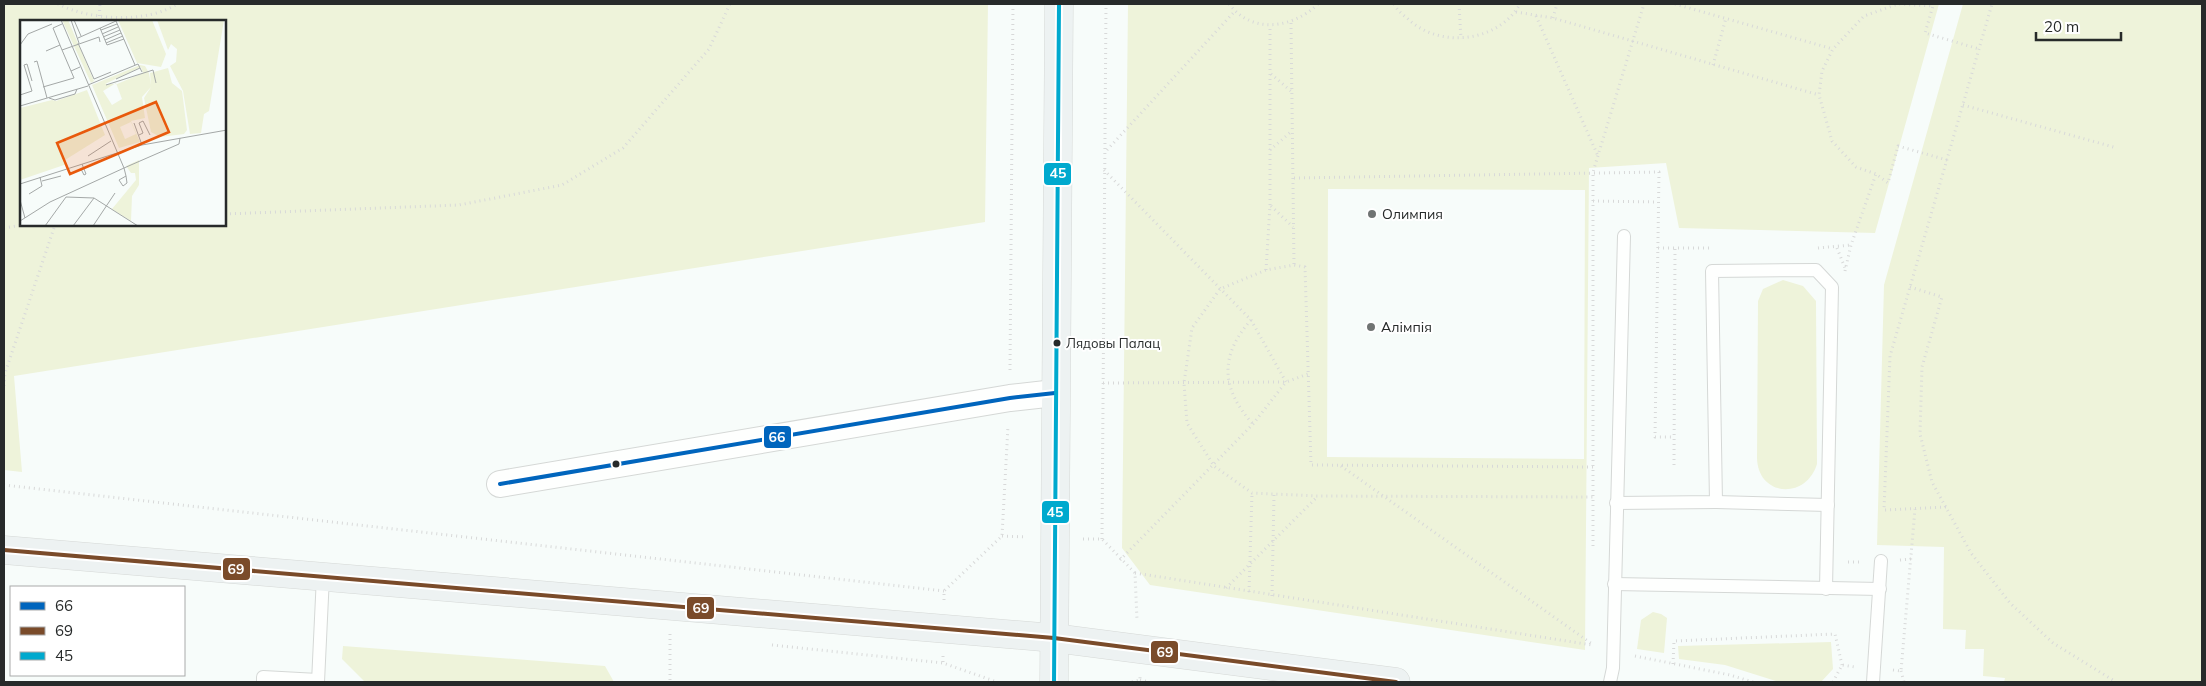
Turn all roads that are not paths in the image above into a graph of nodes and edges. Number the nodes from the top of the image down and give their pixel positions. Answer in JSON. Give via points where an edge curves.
{"nodes":[{"id":1,"x":1058,"y":4,"type":"edge"},
{"id":2,"x":1624,"y":236,"type":"dead end"},
{"id":3,"x":1055,"y":393,"type":"junction"},
{"id":4,"x":500,"y":484,"type":"dead end"},
{"id":5,"x":1716,"y":502,"type":"junction"},
{"id":6,"x":1616,"y":503,"type":"junction"},
{"id":7,"x":1828,"y":504,"type":"junction"},
{"id":8,"x":4,"y":550,"type":"edge"},
{"id":9,"x":1881,"y":561,"type":"road end"},
{"id":10,"x":323,"y":576,"type":"junction"},
{"id":11,"x":1614,"y":584,"type":"junction"},
{"id":12,"x":1826,"y":588,"type":"junction"},
{"id":13,"x":1880,"y":589,"type":"junction"},
{"id":14,"x":1054,"y":638,"type":"junction"},
{"id":15,"x":318,"y":681,"type":"edge"},
{"id":16,"x":263,"y":682,"type":"edge"},
{"id":17,"x":1054,"y":682,"type":"edge"},
{"id":18,"x":1396,"y":682,"type":"edge"},
{"id":19,"x":1610,"y":682,"type":"edge"},
{"id":20,"x":1872,"y":682,"type":"edge"}],
"edges":[{"from":1,"to":3,"type":"main road"},
{"from":2,"to":6,"type":"lane"},
{"from":3,"to":4,"type":"street"},
{"from":3,"to":14,"type":"main road"},
{"from":5,"to":6,"type":"lane"},
{"from":5,"to":7,"type":"lane"},
{"from":5,"to":7,"type":"lane","via":[[1712,271],[1816,270],[1832,287]]},
{"from":6,"to":11,"type":"lane"},
{"from":7,"to":12,"type":"lane"},
{"from":8,"to":10,"type":"main road"},
{"from":9,"to":13,"type":"lane"},
{"from":10,"to":14,"type":"main road"},
{"from":10,"to":15,"type":"lane"},
{"from":11,"to":12,"type":"lane"},
{"from":11,"to":19,"type":"lane"},
{"from":12,"to":13,"type":"lane"},
{"from":13,"to":20,"type":"lane"},
{"from":14,"to":17,"type":"main road"},
{"from":14,"to":18,"type":"main road"},
{"from":15,"to":16,"type":"lane","via":[[263,677]]}]}
